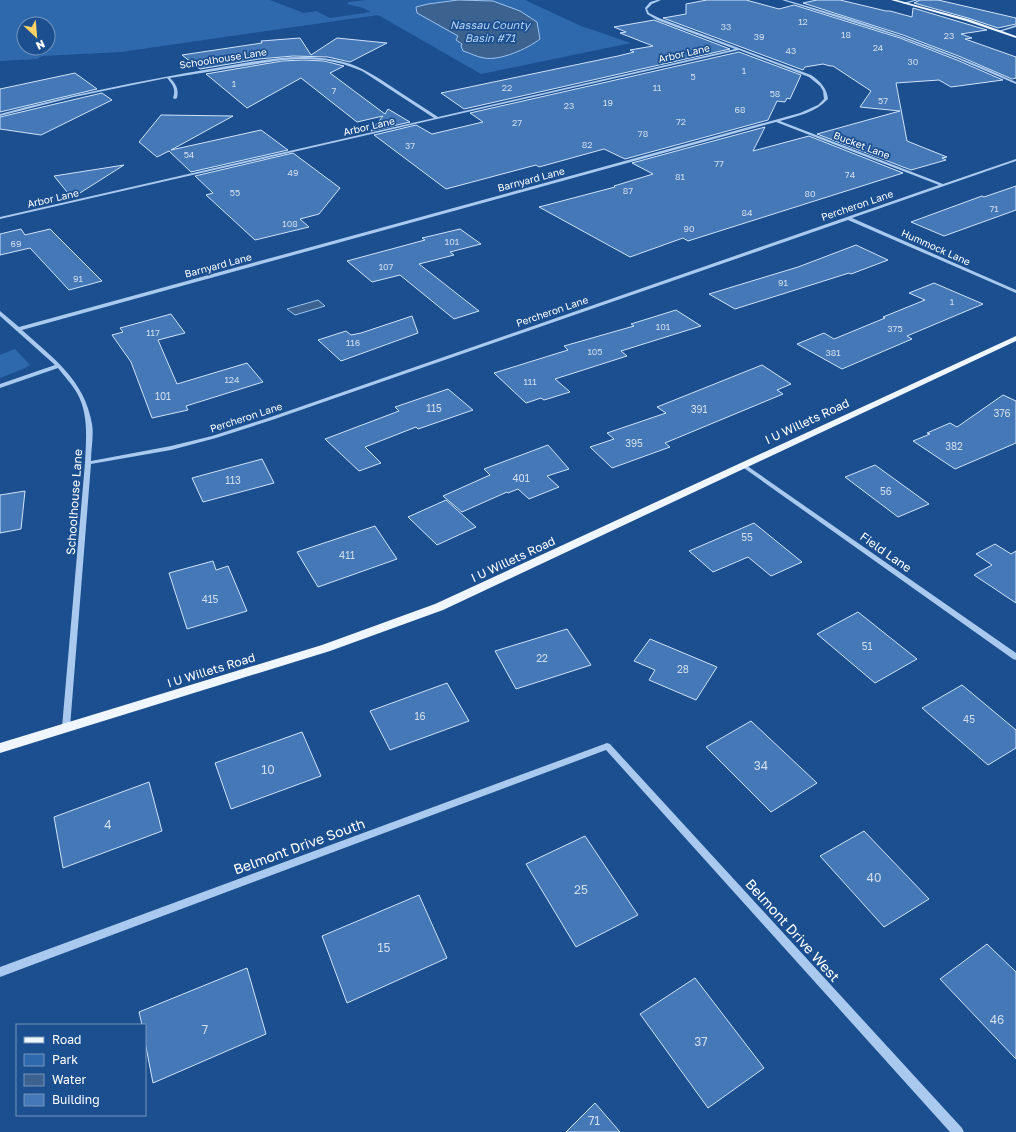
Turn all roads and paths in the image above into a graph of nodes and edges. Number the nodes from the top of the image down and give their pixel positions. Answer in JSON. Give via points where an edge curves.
{"nodes":[{"id":1,"x":660,"y":0,"type":"edge"},
{"id":2,"x":783,"y":0,"type":"edge"},
{"id":3,"x":893,"y":0,"type":"edge"},
{"id":4,"x":918,"y":0,"type":"edge"},
{"id":5,"x":904,"y":3,"type":"junction"},
{"id":6,"x":1016,"y":26,"type":"edge"},
{"id":7,"x":999,"y":31,"type":"junction"},
{"id":8,"x":1016,"y":36,"type":"edge"},
{"id":9,"x":741,"y":49,"type":"junction"},
{"id":10,"x":167,"y":77,"type":"junction"},
{"id":11,"x":1016,"y":83,"type":"edge"},
{"id":12,"x":175,"y":98,"type":"dead end"},
{"id":13,"x":0,"y":116,"type":"edge"},
{"id":14,"x":437,"y":118,"type":"junction"},
{"id":15,"x":776,"y":121,"type":"junction"},
{"id":16,"x":1016,"y":160,"type":"edge"},
{"id":17,"x":942,"y":185,"type":"junction"},
{"id":18,"x":0,"y":218,"type":"edge"},
{"id":19,"x":848,"y":218,"type":"junction"},
{"id":20,"x":1016,"y":292,"type":"edge"},
{"id":21,"x":0,"y":313,"type":"edge"},
{"id":22,"x":18,"y":329,"type":"junction"},
{"id":23,"x":1016,"y":338,"type":"edge"},
{"id":24,"x":59,"y":366,"type":"junction"},
{"id":25,"x":0,"y":386,"type":"edge"},
{"id":26,"x":88,"y":463,"type":"junction"},
{"id":27,"x":743,"y":466,"type":"junction"},
{"id":28,"x":1016,"y":657,"type":"edge"},
{"id":29,"x":66,"y":727,"type":"junction"},
{"id":30,"x":607,"y":746,"type":"joint"},
{"id":31,"x":0,"y":748,"type":"edge"},
{"id":32,"x":0,"y":972,"type":"edge"},
{"id":33,"x":958,"y":1132,"type":"edge"}],
"edges":[{"from":1,"to":9,"type":"street","name":"Barnyard Lane","via":[[649,5],[646,9],[648,13]]},
{"from":2,"to":11,"type":"street","via":[[917,41]]},
{"from":3,"to":5,"type":"main road"},
{"from":4,"to":5,"type":"street"},
{"from":5,"to":7,"type":"main road"},
{"from":6,"to":7,"type":"street"},
{"from":7,"to":8,"type":"main road"},
{"from":9,"to":14,"type":"street","name":"Arbor Lane"},
{"from":9,"to":15,"type":"street","name":"Barnyard Lane","via":[[810,76],[819,82],[826,92],[826,99],[813,110]]},
{"from":10,"to":12,"type":"street","via":[[177,88]]},
{"from":10,"to":13,"type":"street","name":"Schoolhouse Lane","via":[[80,93]]},
{"from":10,"to":14,"type":"street","name":"Schoolhouse Lane","via":[[284,59],[315,58],[341,61],[364,70]]},
{"from":14,"to":18,"type":"street","name":"Arbor Lane"},
{"from":15,"to":17,"type":"street","name":"Bucket Lane"},
{"from":15,"to":22,"type":"street","name":"Barnyard Lane"},
{"from":16,"to":17,"type":"street","name":"Percheron Lane"},
{"from":17,"to":19,"type":"street","name":"Percheron Lane"},
{"from":19,"to":20,"type":"street","name":"Hummock Lane"},
{"from":19,"to":26,"type":"street","name":"Percheron Lane","via":[[237,430],[171,448]]},
{"from":21,"to":22,"type":"street","name":"Schoolhouse Lane"},
{"from":22,"to":24,"type":"street","name":"Schoolhouse Lane"},
{"from":23,"to":27,"type":"main road","name":"I U Willets Road"},
{"from":24,"to":25,"type":"street"},
{"from":24,"to":26,"type":"street","name":"Schoolhouse Lane","via":[[72,381],[84,403],[90,425]]},
{"from":26,"to":29,"type":"street","name":"Schoolhouse Lane"},
{"from":27,"to":28,"type":"street","name":"Field Lane"},
{"from":27,"to":29,"type":"main road","name":"I U Willets Road","via":[[475,591],[403,621],[326,648]]},
{"from":29,"to":31,"type":"main road","name":"I U Willets Road"},
{"from":30,"to":32,"type":"street","name":"Belmont Drive South"},
{"from":30,"to":33,"type":"street","name":"Belmont Drive West"}]}
